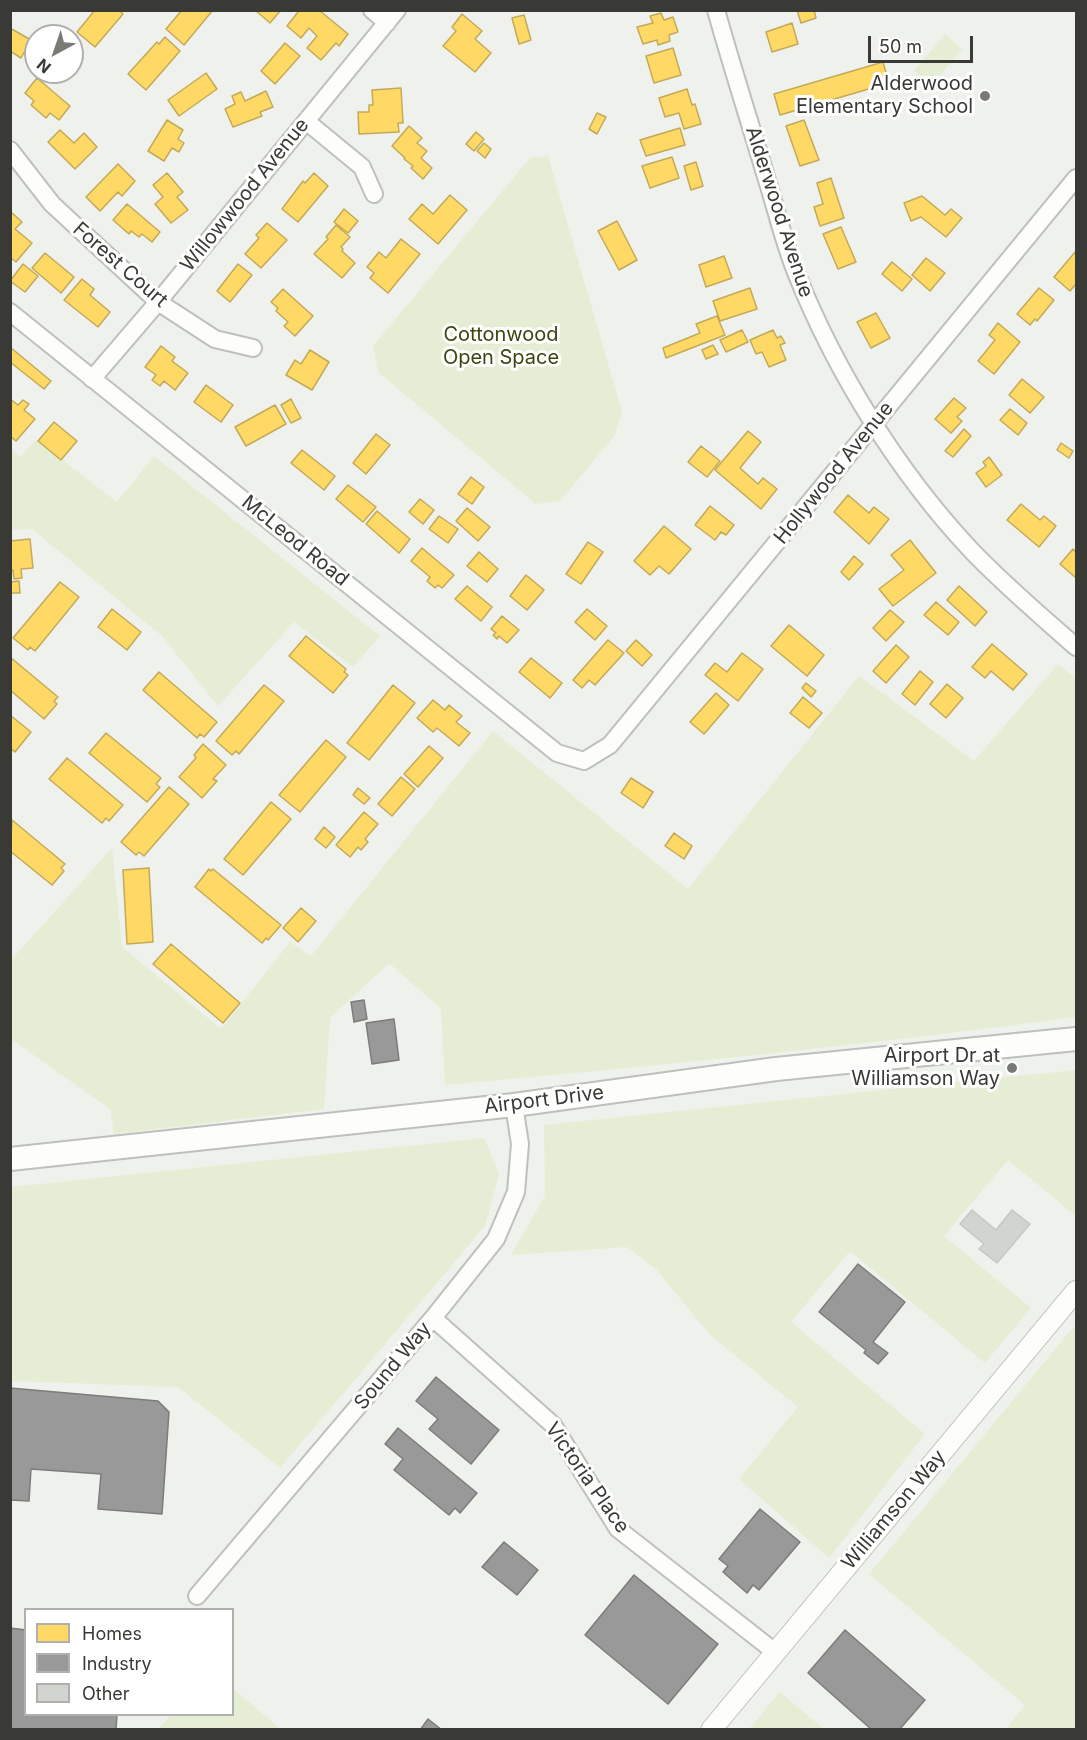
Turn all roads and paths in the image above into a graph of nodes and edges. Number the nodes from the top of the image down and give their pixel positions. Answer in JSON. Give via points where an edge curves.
{"nodes":[{"id":1,"x":372,"y":10,"type":"edge"},
{"id":2,"x":716,"y":10,"type":"edge"},
{"id":3,"x":392,"y":17,"type":"edge"},
{"id":4,"x":306,"y":121,"type":"junction"},
{"id":5,"x":10,"y":150,"type":"edge"},
{"id":6,"x":1077,"y":178,"type":"edge"},
{"id":7,"x":374,"y":194,"type":"dead end"},
{"id":8,"x":158,"y":302,"type":"junction"},
{"id":9,"x":10,"y":312,"type":"edge"},
{"id":10,"x":253,"y":348,"type":"dead end"},
{"id":11,"x":92,"y":379,"type":"junction"},
{"id":12,"x":874,"y":424,"type":"junction"},
{"id":13,"x":1077,"y":647,"type":"edge"},
{"id":14,"x":584,"y":761,"type":"joint"},
{"id":15,"x":1077,"y":1039,"type":"edge"},
{"id":16,"x":514,"y":1105,"type":"junction"},
{"id":17,"x":10,"y":1159,"type":"edge"},
{"id":18,"x":1077,"y":1291,"type":"edge"},
{"id":19,"x":433,"y":1318,"type":"junction"},
{"id":20,"x":197,"y":1596,"type":"dead end"},
{"id":21,"x":775,"y":1652,"type":"junction"},
{"id":22,"x":711,"y":1730,"type":"edge"}],
"edges":[{"from":1,"to":3,"type":"street"},
{"from":2,"to":12,"type":"street","name":"Alderwood Avenue","via":[[797,275],[819,326]]},
{"from":3,"to":4,"type":"street","name":"Willowwood Avenue"},
{"from":4,"to":7,"type":"street","via":[[362,167]]},
{"from":4,"to":8,"type":"street","name":"Willowwood Avenue"},
{"from":5,"to":8,"type":"street","name":"Forest Court","via":[[52,204]]},
{"from":6,"to":12,"type":"street","name":"Hollywood Avenue"},
{"from":8,"to":10,"type":"street","name":"Forest Court","via":[[215,339]]},
{"from":8,"to":11,"type":"street","name":"Willowwood Avenue"},
{"from":9,"to":11,"type":"street","name":"McLeod Road"},
{"from":11,"to":14,"type":"street","name":"McLeod Road","via":[[557,753]]},
{"from":12,"to":13,"type":"street","name":"Alderwood Avenue","via":[[970,549]]},
{"from":12,"to":14,"type":"street","name":"Hollywood Avenue","via":[[610,745]]},
{"from":15,"to":16,"type":"main road","name":"Airport Drive","via":[[776,1069]]},
{"from":16,"to":17,"type":"main road","name":"Airport Drive"},
{"from":16,"to":19,"type":"street","name":"Sound Way","via":[[520,1144],[516,1192],[496,1239]]},
{"from":18,"to":21,"type":"street","name":"Williamson Way"},
{"from":19,"to":20,"type":"street","name":"Sound Way"},
{"from":19,"to":21,"type":"street","name":"Victoria Place","via":[[553,1425],[618,1529]]},
{"from":21,"to":22,"type":"street","name":"Williamson Way"}]}
